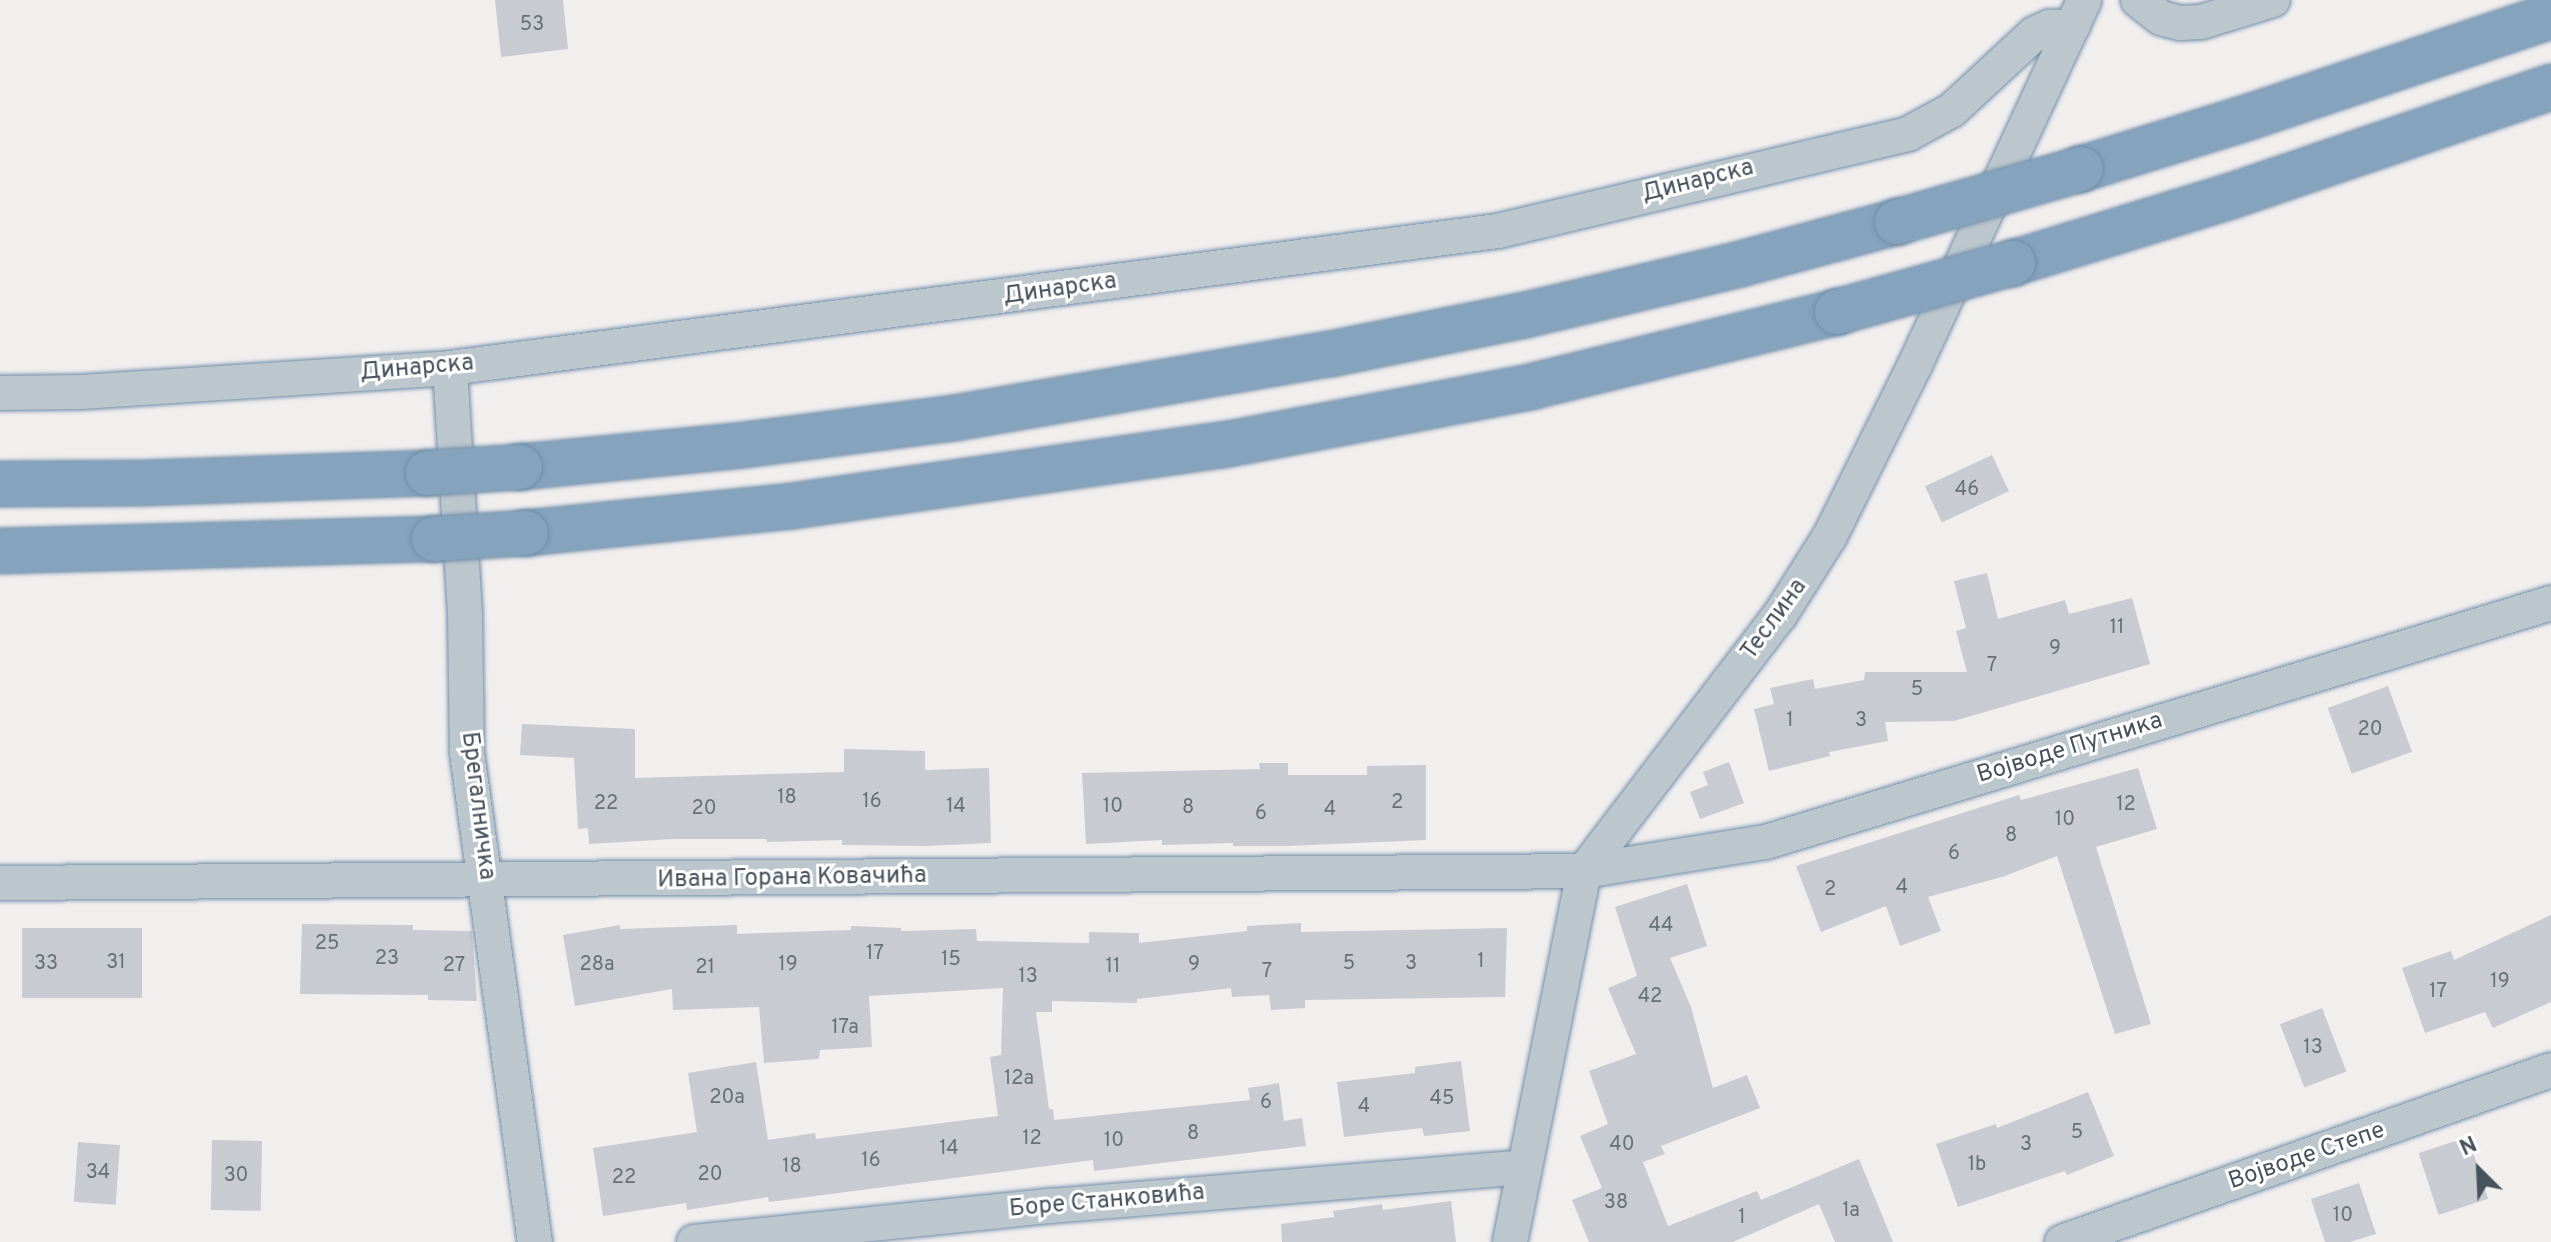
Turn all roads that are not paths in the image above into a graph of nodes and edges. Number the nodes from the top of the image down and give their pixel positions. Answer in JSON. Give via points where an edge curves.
{"nodes":[{"id":1,"x":2138,"y":0,"type":"edge"},
{"id":2,"x":2273,"y":0,"type":"edge"},
{"id":3,"x":2078,"y":13,"type":"edge"},
{"id":4,"x":2551,"y":16,"type":"edge"},
{"id":5,"x":2551,"y":87,"type":"edge"},
{"id":6,"x":450,"y":368,"type":"junction"},
{"id":7,"x":0,"y":393,"type":"edge"},
{"id":8,"x":0,"y":484,"type":"edge"},
{"id":9,"x":0,"y":551,"type":"edge"},
{"id":10,"x":2551,"y":603,"type":"edge"},
{"id":11,"x":1584,"y":871,"type":"junction"},
{"id":12,"x":487,"y":881,"type":"junction"},
{"id":13,"x":0,"y":883,"type":"edge"},
{"id":14,"x":2551,"y":1070,"type":"edge"},
{"id":15,"x":1522,"y":1167,"type":"junction"},
{"id":16,"x":535,"y":1242,"type":"edge"},
{"id":17,"x":694,"y":1242,"type":"edge"},
{"id":18,"x":1510,"y":1242,"type":"edge"},
{"id":19,"x":2062,"y":1242,"type":"edge"}],
"edges":[{"from":1,"to":2,"type":"street","via":[[2161,18],[2180,23],[2201,22]]},
{"from":3,"to":6,"type":"street","name":"Динарска","via":[[2034,34],[1952,110],[1908,134],[1498,231]]},
{"from":3,"to":11,"type":"street","name":"Теслина","via":[[1830,536],[1780,615]]},
{"from":4,"to":8,"type":"highway","bridge":true,"via":[[2249,117],[1897,222],[1586,301],[1330,354],[954,418],[736,446],[428,473]]},
{"from":5,"to":9,"type":"highway","bridge":true,"via":[[2216,201],[1837,312],[1534,386],[1223,445],[807,505],[526,533]]},
{"from":6,"to":7,"type":"street","name":"Динарска"},
{"from":6,"to":12,"type":"street","name":"Брегалничка","via":[[465,614],[467,753]]},
{"from":10,"to":11,"type":"street","name":"Војводе Путника","via":[[1766,842]]},
{"from":11,"to":12,"type":"street","name":"Ивана Горана Ковачића"},
{"from":11,"to":15,"type":"street","name":"Теслина"},
{"from":12,"to":13,"type":"street","name":"Ивана Горана Ковачића"},
{"from":12,"to":16,"type":"street","name":"Брегалничка"},
{"from":14,"to":19,"type":"street","name":"Војводе Степе"},
{"from":15,"to":17,"type":"street","name":"Боре Станковића"},
{"from":15,"to":18,"type":"street","name":"Теслина"}]}
